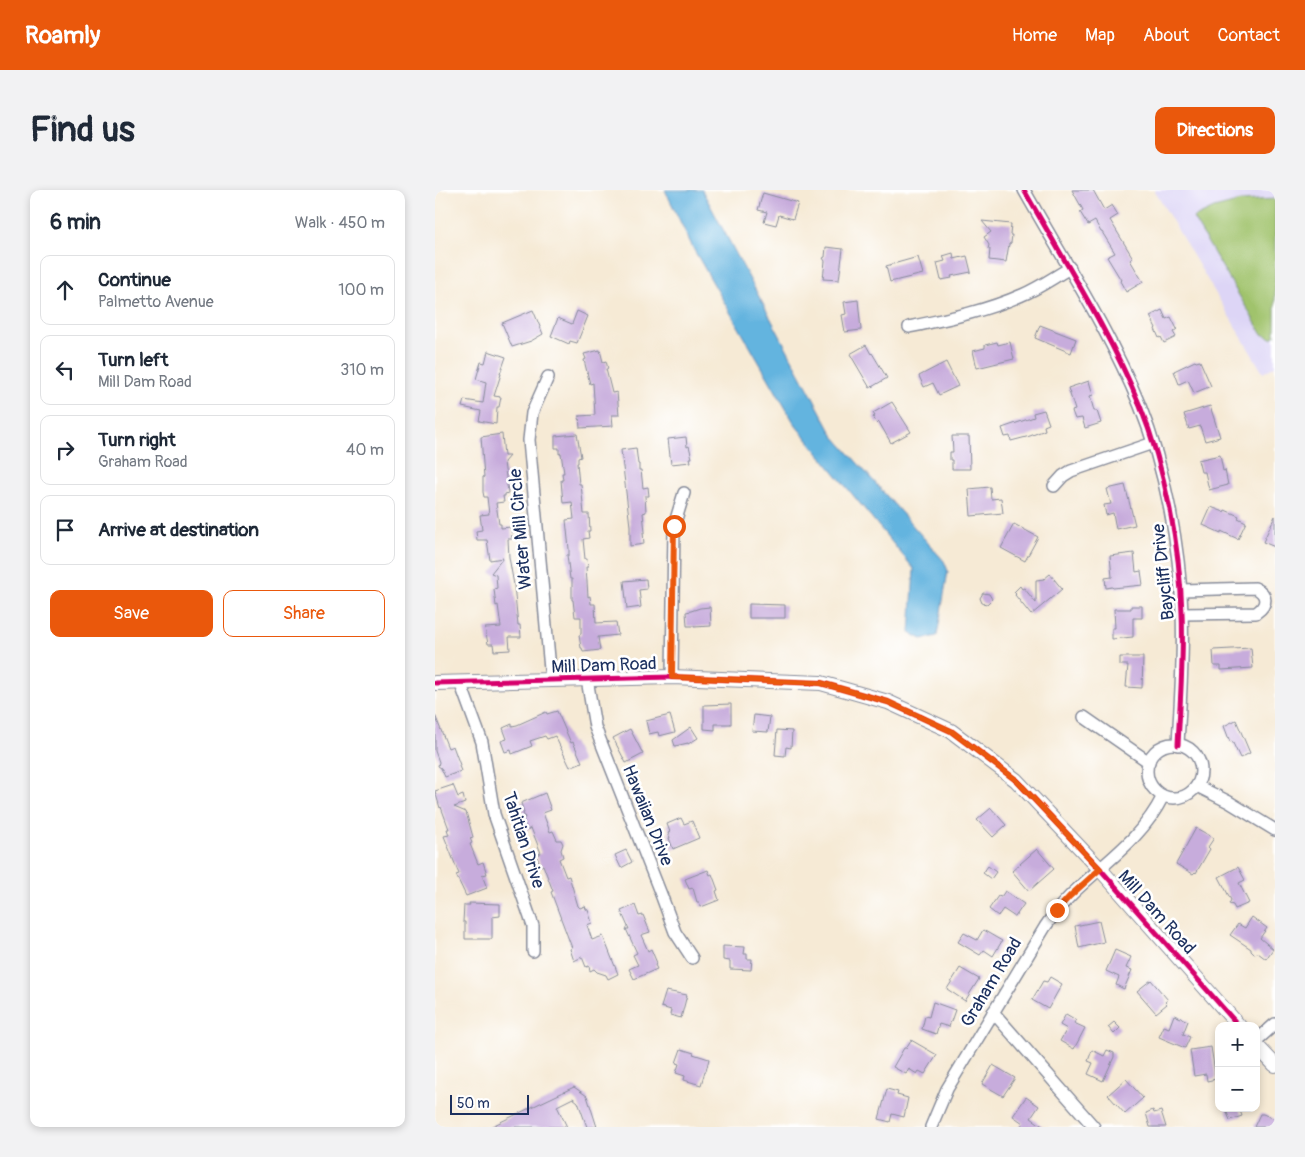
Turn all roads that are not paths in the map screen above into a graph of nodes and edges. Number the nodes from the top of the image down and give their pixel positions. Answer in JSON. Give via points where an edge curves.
{"nodes":[{"id":1,"x":1024,"y":190,"type":"edge"},
{"id":2,"x":1070,"y":268,"type":"junction"},
{"id":3,"x":909,"y":326,"type":"dead end"},
{"id":4,"x":548,"y":378,"type":"dead end"},
{"id":5,"x":1153,"y":443,"type":"junction"},
{"id":6,"x":1054,"y":486,"type":"dead end"},
{"id":7,"x":684,"y":493,"type":"dead end"},
{"id":8,"x":1181,"y":590,"type":"junction"},
{"id":9,"x":1182,"y":614,"type":"junction"},
{"id":10,"x":672,"y":677,"type":"junction"},
{"id":11,"x":551,"y":680,"type":"junction"},
{"id":12,"x":587,"y":680,"type":"junction"},
{"id":13,"x":460,"y":682,"type":"junction"},
{"id":14,"x":435,"y":683,"type":"edge"},
{"id":15,"x":1084,"y":717,"type":"dead end"},
{"id":16,"x":1178,"y":745,"type":"junction"},
{"id":17,"x":1149,"y":762,"type":"junction"},
{"id":18,"x":1197,"y":786,"type":"junction"},
{"id":19,"x":1163,"y":796,"type":"junction"},
{"id":20,"x":1275,"y":830,"type":"edge"},
{"id":21,"x":1100,"y":869,"type":"junction"},
{"id":22,"x":533,"y":951,"type":"dead end"},
{"id":23,"x":692,"y":958,"type":"dead end"},
{"id":24,"x":993,"y":1012,"type":"junction"},
{"id":25,"x":1235,"y":1022,"type":"edge"},
{"id":26,"x":1275,"y":1024,"type":"edge"},
{"id":27,"x":1260,"y":1037,"type":"edge"},
{"id":28,"x":1260,"y":1049,"type":"edge"},
{"id":29,"x":1275,"y":1065,"type":"edge"},
{"id":30,"x":931,"y":1127,"type":"edge"},
{"id":31,"x":1094,"y":1127,"type":"edge"}],
"edges":[{"from":1,"to":2,"type":"street","name":"Baycliff Drive"},
{"from":2,"to":3,"type":"street","via":[[1023,295],[994,306]]},
{"from":2,"to":5,"type":"street","name":"Baycliff Drive","via":[[1141,407]]},
{"from":4,"to":11,"type":"street","name":"Water Mill Circle","via":[[532,413],[529,440]]},
{"from":5,"to":6,"type":"street","via":[[1071,471]]},
{"from":5,"to":8,"type":"street","name":"Baycliff Drive","via":[[1169,504]]},
{"from":7,"to":10,"type":"street","via":[[674,526]]},
{"from":8,"to":9,"type":"street","name":"Baycliff Drive"},
{"from":8,"to":9,"type":"street","via":[[1255,588],[1264,594],[1265,600],[1264,606],[1256,613]]},
{"from":9,"to":16,"type":"street","name":"Baycliff Drive"},
{"from":10,"to":12,"type":"street","name":"Mill Dam Road"},
{"from":10,"to":21,"type":"street","name":"Mill Dam Road","via":[[821,683],[888,702],[951,731],[1016,780]]},
{"from":11,"to":12,"type":"street","name":"Mill Dam Road"},
{"from":11,"to":13,"type":"street","name":"Mill Dam Road"},
{"from":12,"to":23,"type":"street","name":"Hawaiian Drive","via":[[595,727],[675,932]]},
{"from":13,"to":14,"type":"street","name":"Mill Dam Road"},
{"from":13,"to":22,"type":"street","name":"Tahitian Drive","via":[[482,742],[494,814],[533,926]]},
{"from":15,"to":17,"type":"street"},
{"from":16,"to":17,"type":"street","via":[[1157,750]]},
{"from":16,"to":18,"type":"street","via":[[1197,757],[1201,772]]},
{"from":17,"to":19,"type":"street","via":[[1149,782]]},
{"from":18,"to":19,"type":"street","via":[[1185,796]]},
{"from":18,"to":20,"type":"street"},
{"from":19,"to":21,"type":"street","via":[[1145,827]]},
{"from":21,"to":24,"type":"street","name":"Graham Road","via":[[1057,910]]},
{"from":21,"to":25,"type":"street","name":"Mill Dam Road"},
{"from":24,"to":30,"type":"street","name":"Graham Road","via":[[947,1089]]},
{"from":24,"to":31,"type":"street"},
{"from":26,"to":27,"type":"street"},
{"from":28,"to":29,"type":"street"}]}
